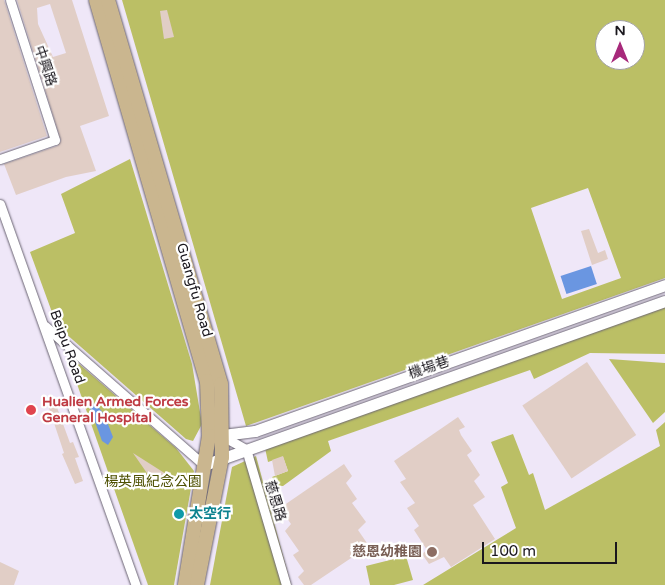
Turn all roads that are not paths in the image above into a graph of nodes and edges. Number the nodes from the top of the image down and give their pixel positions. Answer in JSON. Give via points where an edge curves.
{"nodes":[{"id":1,"x":10,"y":0,"type":"edge"},
{"id":2,"x":96,"y":0,"type":"edge"},
{"id":3,"x":108,"y":0,"type":"edge"},
{"id":4,"x":0,"y":158,"type":"edge"},
{"id":5,"x":0,"y":204,"type":"edge"},
{"id":6,"x":665,"y":285,"type":"edge"},
{"id":7,"x":665,"y":301,"type":"edge"},
{"id":8,"x":45,"y":326,"type":"junction"},
{"id":9,"x":300,"y":415,"type":"junction"},
{"id":10,"x":305,"y":428,"type":"junction"},
{"id":11,"x":209,"y":436,"type":"junction"},
{"id":12,"x":224,"y":437,"type":"junction"},
{"id":13,"x":246,"y":449,"type":"junction"},
{"id":14,"x":222,"y":457,"type":"junction"},
{"id":15,"x":204,"y":465,"type":"junction"},
{"id":16,"x":136,"y":585,"type":"edge"},
{"id":17,"x":185,"y":585,"type":"edge"},
{"id":18,"x":197,"y":585,"type":"edge"},
{"id":19,"x":286,"y":585,"type":"edge"}],
"edges":[{"from":1,"to":4,"type":"street","name":"中興路","via":[[55,140]]},
{"from":2,"to":11,"type":"main road","name":"Guangfu Road","via":[[207,381]]},
{"from":3,"to":12,"type":"main road","name":"Guangfu Road","via":[[221,384]]},
{"from":5,"to":8,"type":"street","name":"Beipu Road"},
{"from":6,"to":9,"type":"street","name":"機場巷"},
{"from":7,"to":10,"type":"street","name":"機場巷"},
{"from":8,"to":15,"type":"street"},
{"from":8,"to":16,"type":"street","name":"Beipu Road"},
{"from":9,"to":10,"type":"street"},
{"from":9,"to":12,"type":"street","name":"機場巷","via":[[255,431]]},
{"from":10,"to":13,"type":"street","name":"機場巷"},
{"from":11,"to":12,"type":"street","name":"機場巷"},
{"from":11,"to":15,"type":"main road","name":"Guangfu Road"},
{"from":12,"to":13,"type":"street"},
{"from":12,"to":14,"type":"main road","name":"Guangfu Road"},
{"from":13,"to":14,"type":"street","name":"機場巷"},
{"from":13,"to":19,"type":"street","name":"慈恩路"},
{"from":14,"to":15,"type":"street","name":"機場巷"},
{"from":14,"to":18,"type":"main road","name":"Guangfu Road"},
{"from":15,"to":17,"type":"main road","name":"Guangfu Road"}]}
